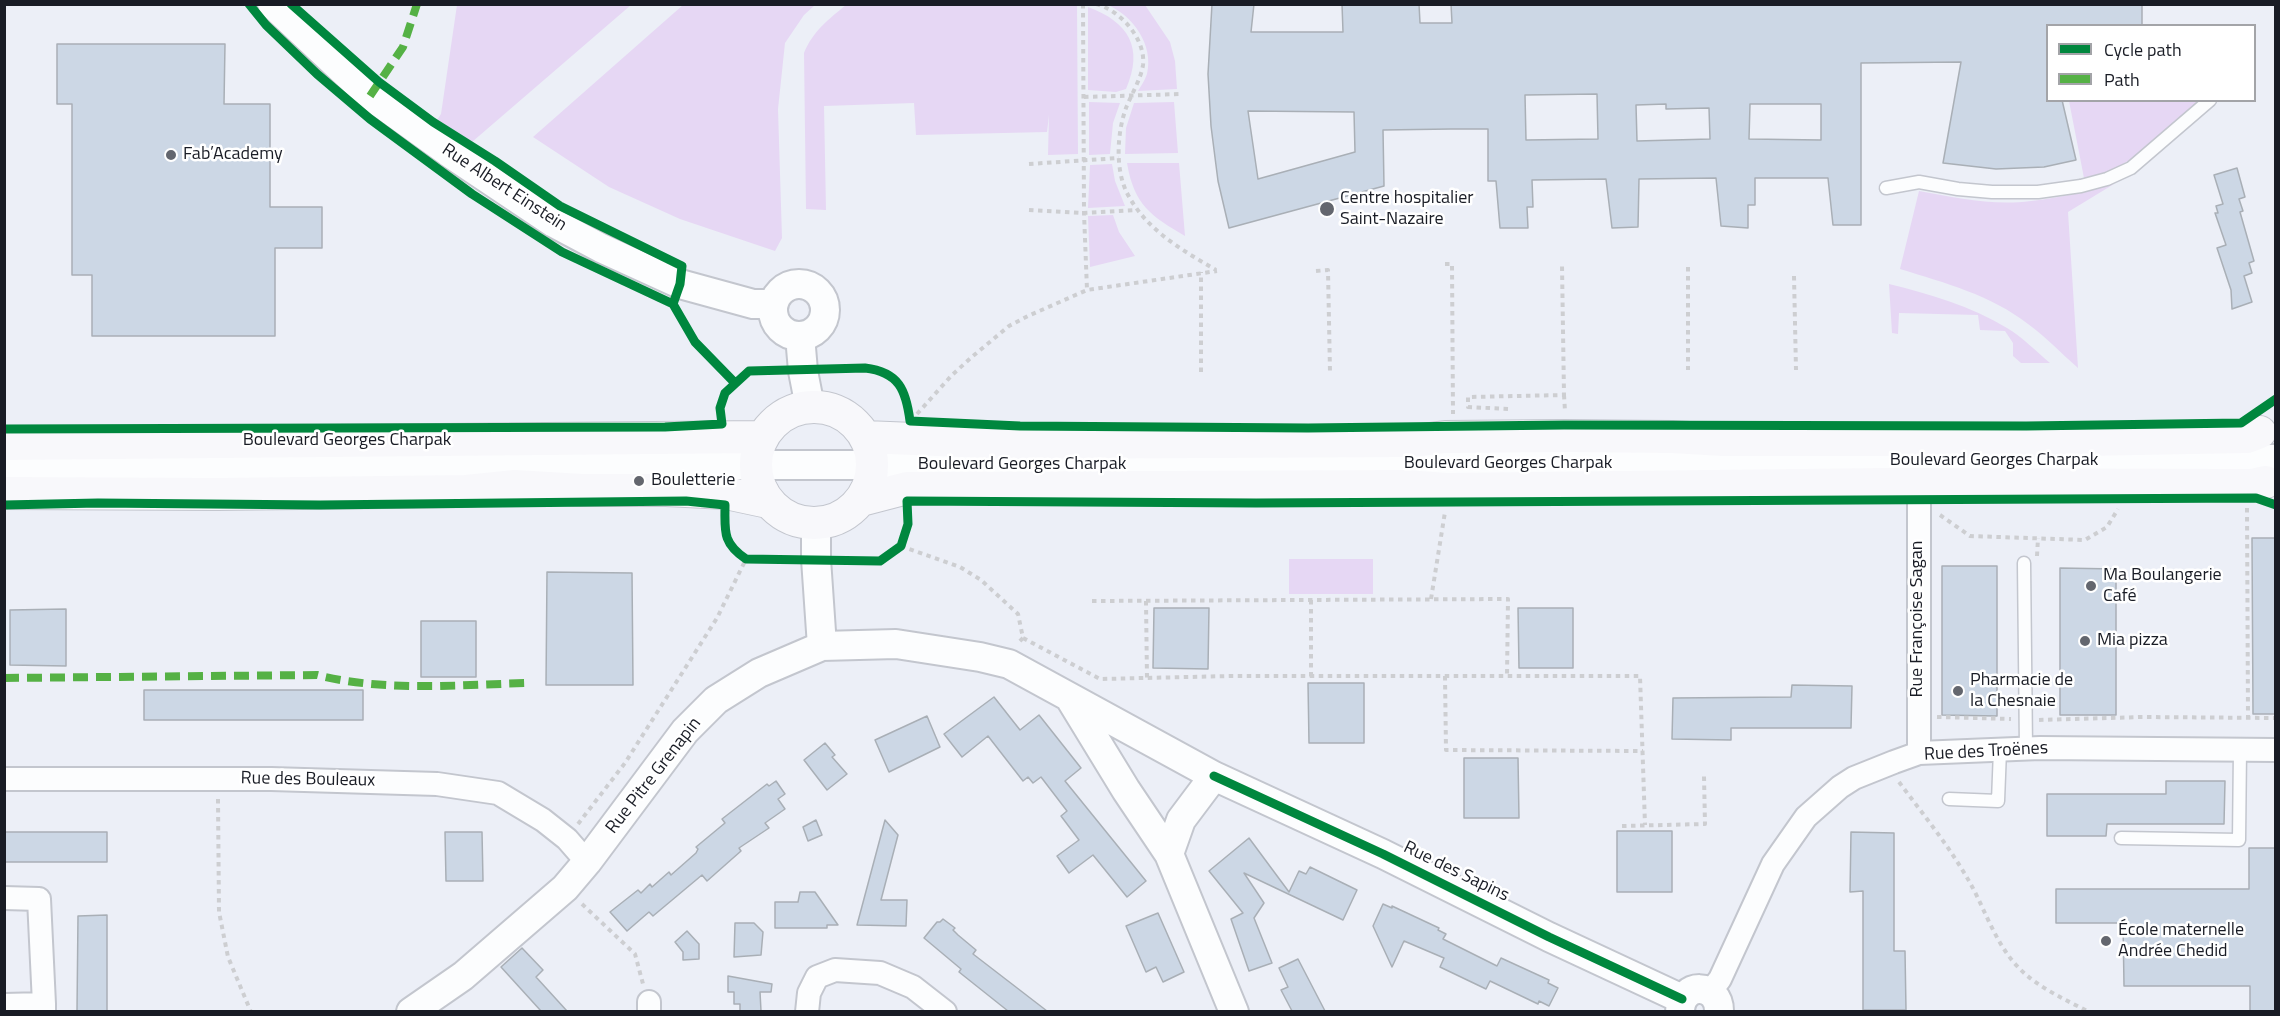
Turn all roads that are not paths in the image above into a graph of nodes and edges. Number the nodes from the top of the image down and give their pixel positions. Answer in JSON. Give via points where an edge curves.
{"nodes":[{"id":1,"x":272,"y":4,"type":"edge"},
{"id":2,"x":2208,"y":102,"type":"edge"},
{"id":3,"x":1886,"y":188,"type":"dead end"},
{"id":4,"x":773,"y":304,"type":"junction"},
{"id":5,"x":800,"y":336,"type":"junction"},
{"id":6,"x":810,"y":407,"type":"junction"},
{"id":7,"x":4,"y":444,"type":"edge"},
{"id":8,"x":869,"y":451,"type":"junction"},
{"id":9,"x":753,"y":456,"type":"junction"},
{"id":10,"x":2265,"y":463,"type":"edge"},
{"id":11,"x":4,"y":469,"type":"edge"},
{"id":12,"x":4,"y":493,"type":"edge"},
{"id":13,"x":1928,"y":497,"type":"junction"},
{"id":14,"x":861,"y":500,"type":"junction"},
{"id":15,"x":768,"y":502,"type":"junction"},
{"id":16,"x":816,"y":524,"type":"junction"},
{"id":17,"x":2024,"y":563,"type":"dead end"},
{"id":18,"x":822,"y":646,"type":"junction"},
{"id":19,"x":988,"y":659,"type":"joint"},
{"id":20,"x":1070,"y":698,"type":"junction"},
{"id":21,"x":1121,"y":726,"type":"junction"},
{"id":22,"x":2026,"y":749,"type":"junction"},
{"id":23,"x":2000,"y":750,"type":"junction"},
{"id":24,"x":2240,"y":750,"type":"junction"},
{"id":25,"x":2276,"y":750,"type":"edge"},
{"id":26,"x":1104,"y":752,"type":"junction"},
{"id":27,"x":1919,"y":753,"type":"junction"},
{"id":28,"x":1214,"y":776,"type":"junction"},
{"id":29,"x":4,"y":778,"type":"edge"},
{"id":30,"x":1949,"y":799,"type":"dead end"},
{"id":31,"x":2121,"y":838,"type":"dead end"},
{"id":32,"x":1169,"y":854,"type":"junction"},
{"id":33,"x":587,"y":862,"type":"junction"},
{"id":34,"x":4,"y":898,"type":"edge"},
{"id":35,"x":1714,"y":1002,"type":"edge"},
{"id":36,"x":4,"y":1005,"type":"edge"},
{"id":37,"x":1681,"y":1005,"type":"edge"},
{"id":38,"x":44,"y":1008,"type":"edge"},
{"id":39,"x":411,"y":1011,"type":"edge"},
{"id":40,"x":807,"y":1011,"type":"edge"},
{"id":41,"x":945,"y":1011,"type":"edge"},
{"id":42,"x":1234,"y":1011,"type":"edge"}],
"edges":[{"from":1,"to":4,"type":"street","name":"Rue Albert Einstein","via":[[370,96],[554,223],[680,284],[753,304]]},
{"from":2,"to":3,"type":"lane","via":[[2131,168],[2081,186],[2038,192],[1958,189],[1918,182]]},
{"from":4,"to":5,"type":"street","via":[[778,327]]},
{"from":4,"to":5,"type":"street","via":[[789,285],[805,284],[818,292],[825,306],[822,323]]},
{"from":5,"to":6,"type":"street"},
{"from":6,"to":8,"type":"main road","via":[[826,408],[855,423]]},
{"from":6,"to":9,"type":"main road","via":[[791,411],[774,422]]},
{"from":7,"to":9,"type":"main road","name":"Boulevard Georges Charpak"},
{"from":8,"to":9,"type":"street","name":"Boulevard Georges Charpak"},
{"from":8,"to":10,"type":"main road","name":"Boulevard Georges Charpak","via":[[1010,443],[1414,441],[1446,437],[1975,442],[2247,437]]},
{"from":8,"to":14,"type":"main road","via":[[870,484]]},
{"from":9,"to":11,"type":"street"},
{"from":9,"to":15,"type":"main road","via":[[759,486]]},
{"from":10,"to":13,"type":"main road","name":"Boulevard Georges Charpak","via":[[2252,485]]},
{"from":12,"to":15,"type":"main road","via":[[466,491],[515,486],[726,493]]},
{"from":13,"to":14,"type":"main road","name":"Boulevard Georges Charpak","via":[[1406,486],[986,487],[907,488]]},
{"from":13,"to":27,"type":"street","name":"Rue Françoise Sagan"},
{"from":14,"to":16,"type":"main road","via":[[833,520]]},
{"from":15,"to":16,"type":"main road","via":[[782,514]]},
{"from":16,"to":18,"type":"street"},
{"from":17,"to":22,"type":"lane"},
{"from":18,"to":19,"type":"street","name":"Rue Pitre Grenapin","via":[[896,644]]},
{"from":18,"to":33,"type":"street","name":"Rue Pitre Grenapin","via":[[759,673],[716,700],[685,731]]},
{"from":19,"to":20,"type":"street","name":"Rue des Sapins","via":[[1009,664]]},
{"from":20,"to":21,"type":"street","name":"Rue des Sapins"},
{"from":20,"to":26,"type":"street"},
{"from":21,"to":26,"type":"street"},
{"from":21,"to":28,"type":"street","name":"Rue des Sapins"},
{"from":22,"to":23,"type":"street","name":"Rue des Troënes"},
{"from":22,"to":24,"type":"street","name":"Rue des Troënes"},
{"from":23,"to":27,"type":"street","name":"Rue des Troënes"},
{"from":23,"to":30,"type":"lane","via":[[1998,801]]},
{"from":24,"to":25,"type":"street","name":"Rue des Troënes"},
{"from":24,"to":31,"type":"lane","via":[[2239,840]]},
{"from":26,"to":32,"type":"street"},
{"from":27,"to":35,"type":"street","name":"Rue des Troënes","via":[[1854,778],[1806,817],[1773,864],[1720,979]]},
{"from":28,"to":32,"type":"street","via":[[1181,820]]},
{"from":28,"to":37,"type":"street","name":"Rue des Sapins","via":[[1383,854]]},
{"from":29,"to":33,"type":"street","name":"Rue des Bouleaux","via":[[437,784],[498,793],[543,820]]},
{"from":32,"to":42,"type":"street"},
{"from":33,"to":39,"type":"street","name":"Rue Pitre Grenapin","via":[[565,888],[463,976]]},
{"from":34,"to":38,"type":"street","via":[[39,898]]},
{"from":35,"to":37,"type":"street","via":[[1698,988],[1686,994]]},
{"from":36,"to":38,"type":"street"},
{"from":40,"to":41,"type":"street","via":[[809,993],[817,977],[835,970],[880,973],[913,987]]}]}
